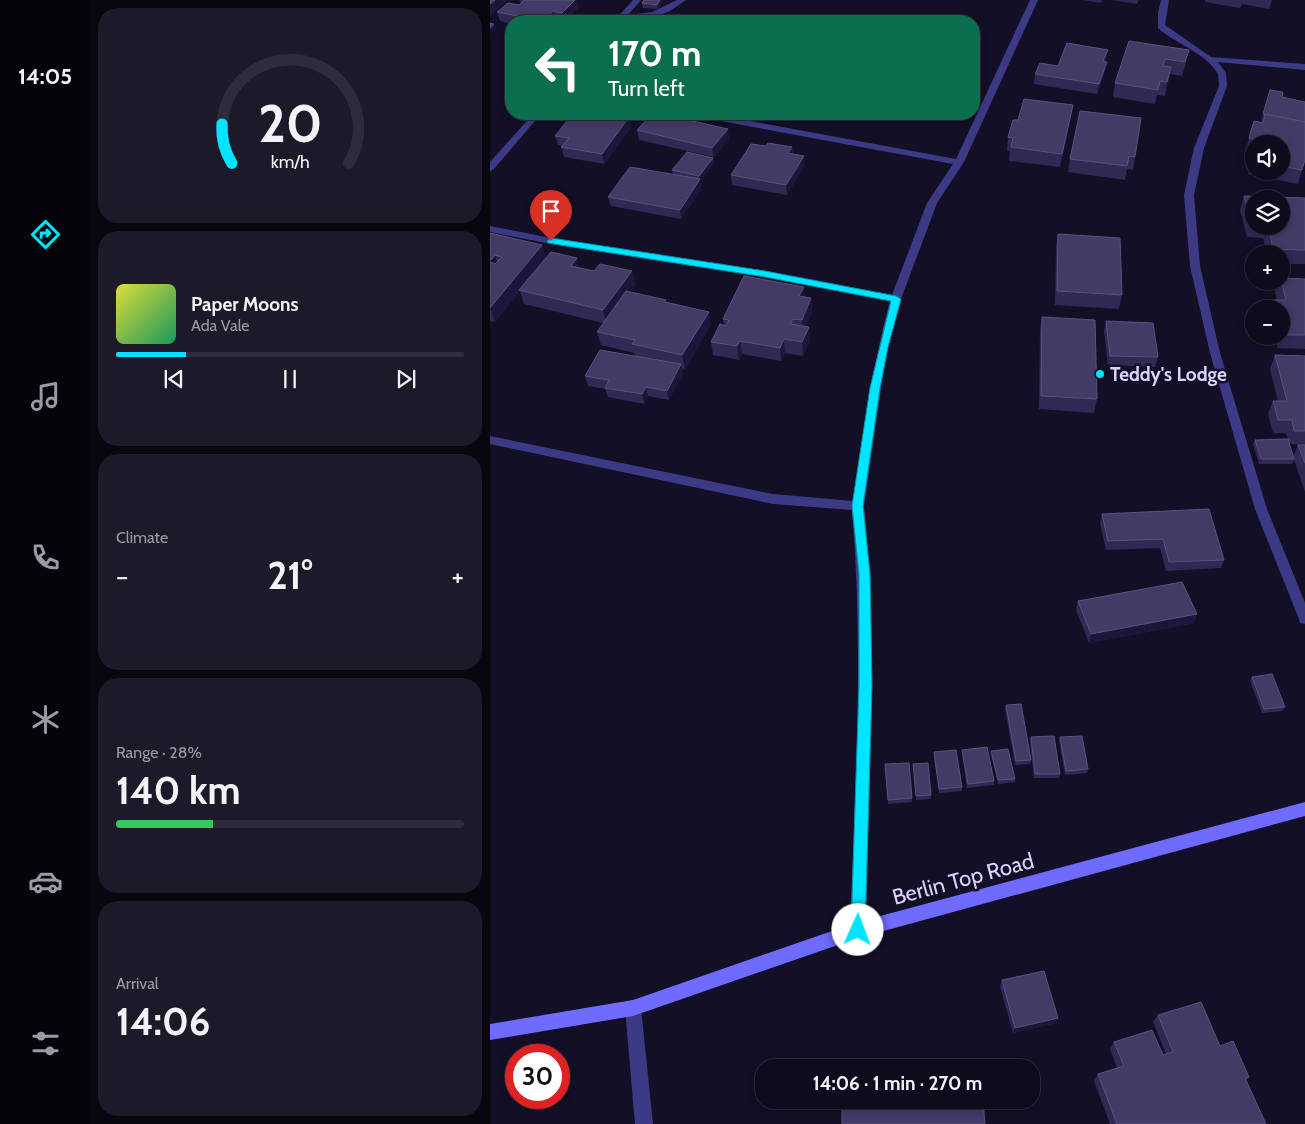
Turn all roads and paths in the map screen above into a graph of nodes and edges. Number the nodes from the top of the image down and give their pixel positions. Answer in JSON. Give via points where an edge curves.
{"nodes":[{"id":1,"x":637,"y":0,"type":"edge"},
{"id":2,"x":682,"y":0,"type":"edge"},
{"id":3,"x":1034,"y":0,"type":"edge"},
{"id":4,"x":1165,"y":0,"type":"edge"},
{"id":5,"x":624,"y":15,"type":"edge"},
{"id":6,"x":655,"y":15,"type":"edge"},
{"id":7,"x":1208,"y":59,"type":"junction"},
{"id":8,"x":1305,"y":67,"type":"edge"},
{"id":9,"x":980,"y":115,"type":"edge"},
{"id":10,"x":532,"y":120,"type":"edge"},
{"id":11,"x":731,"y":120,"type":"edge"},
{"id":12,"x":978,"y":120,"type":"edge"},
{"id":13,"x":959,"y":162,"type":"junction"},
{"id":14,"x":490,"y":168,"type":"edge"},
{"id":15,"x":490,"y":229,"type":"edge"},
{"id":16,"x":896,"y":299,"type":"junction"},
{"id":17,"x":490,"y":440,"type":"edge"},
{"id":18,"x":858,"y":506,"type":"junction"},
{"id":19,"x":1305,"y":619,"type":"edge"},
{"id":20,"x":1305,"y":809,"type":"edge"},
{"id":21,"x":858,"y":930,"type":"junction"},
{"id":22,"x":632,"y":1008,"type":"junction"},
{"id":23,"x":490,"y":1032,"type":"edge"},
{"id":24,"x":644,"y":1124,"type":"edge"}],
"edges":[{"from":1,"to":5,"type":"street"},
{"from":2,"to":6,"type":"street"},
{"from":3,"to":9,"type":"street"},
{"from":4,"to":7,"type":"street","via":[[1162,26],[1180,42]]},
{"from":7,"to":8,"type":"street"},
{"from":7,"to":19,"type":"street","via":[[1222,72],[1223,86],[1199,148],[1189,195],[1194,266],[1215,353],[1261,509]]},
{"from":10,"to":14,"type":"street"},
{"from":11,"to":13,"type":"street"},
{"from":12,"to":13,"type":"street"},
{"from":13,"to":16,"type":"street","via":[[932,203]]},
{"from":15,"to":16,"type":"street"},
{"from":16,"to":18,"type":"street","via":[[875,388]]},
{"from":17,"to":18,"type":"street","via":[[773,499]]},
{"from":18,"to":21,"type":"street","via":[[864,574],[866,686]]},
{"from":20,"to":21,"type":"street","name":"Berlin Top Road"},
{"from":21,"to":22,"type":"street","name":"Berlin Top Road"},
{"from":22,"to":23,"type":"street","name":"Berlin Top Road"},
{"from":22,"to":24,"type":"street"}]}
